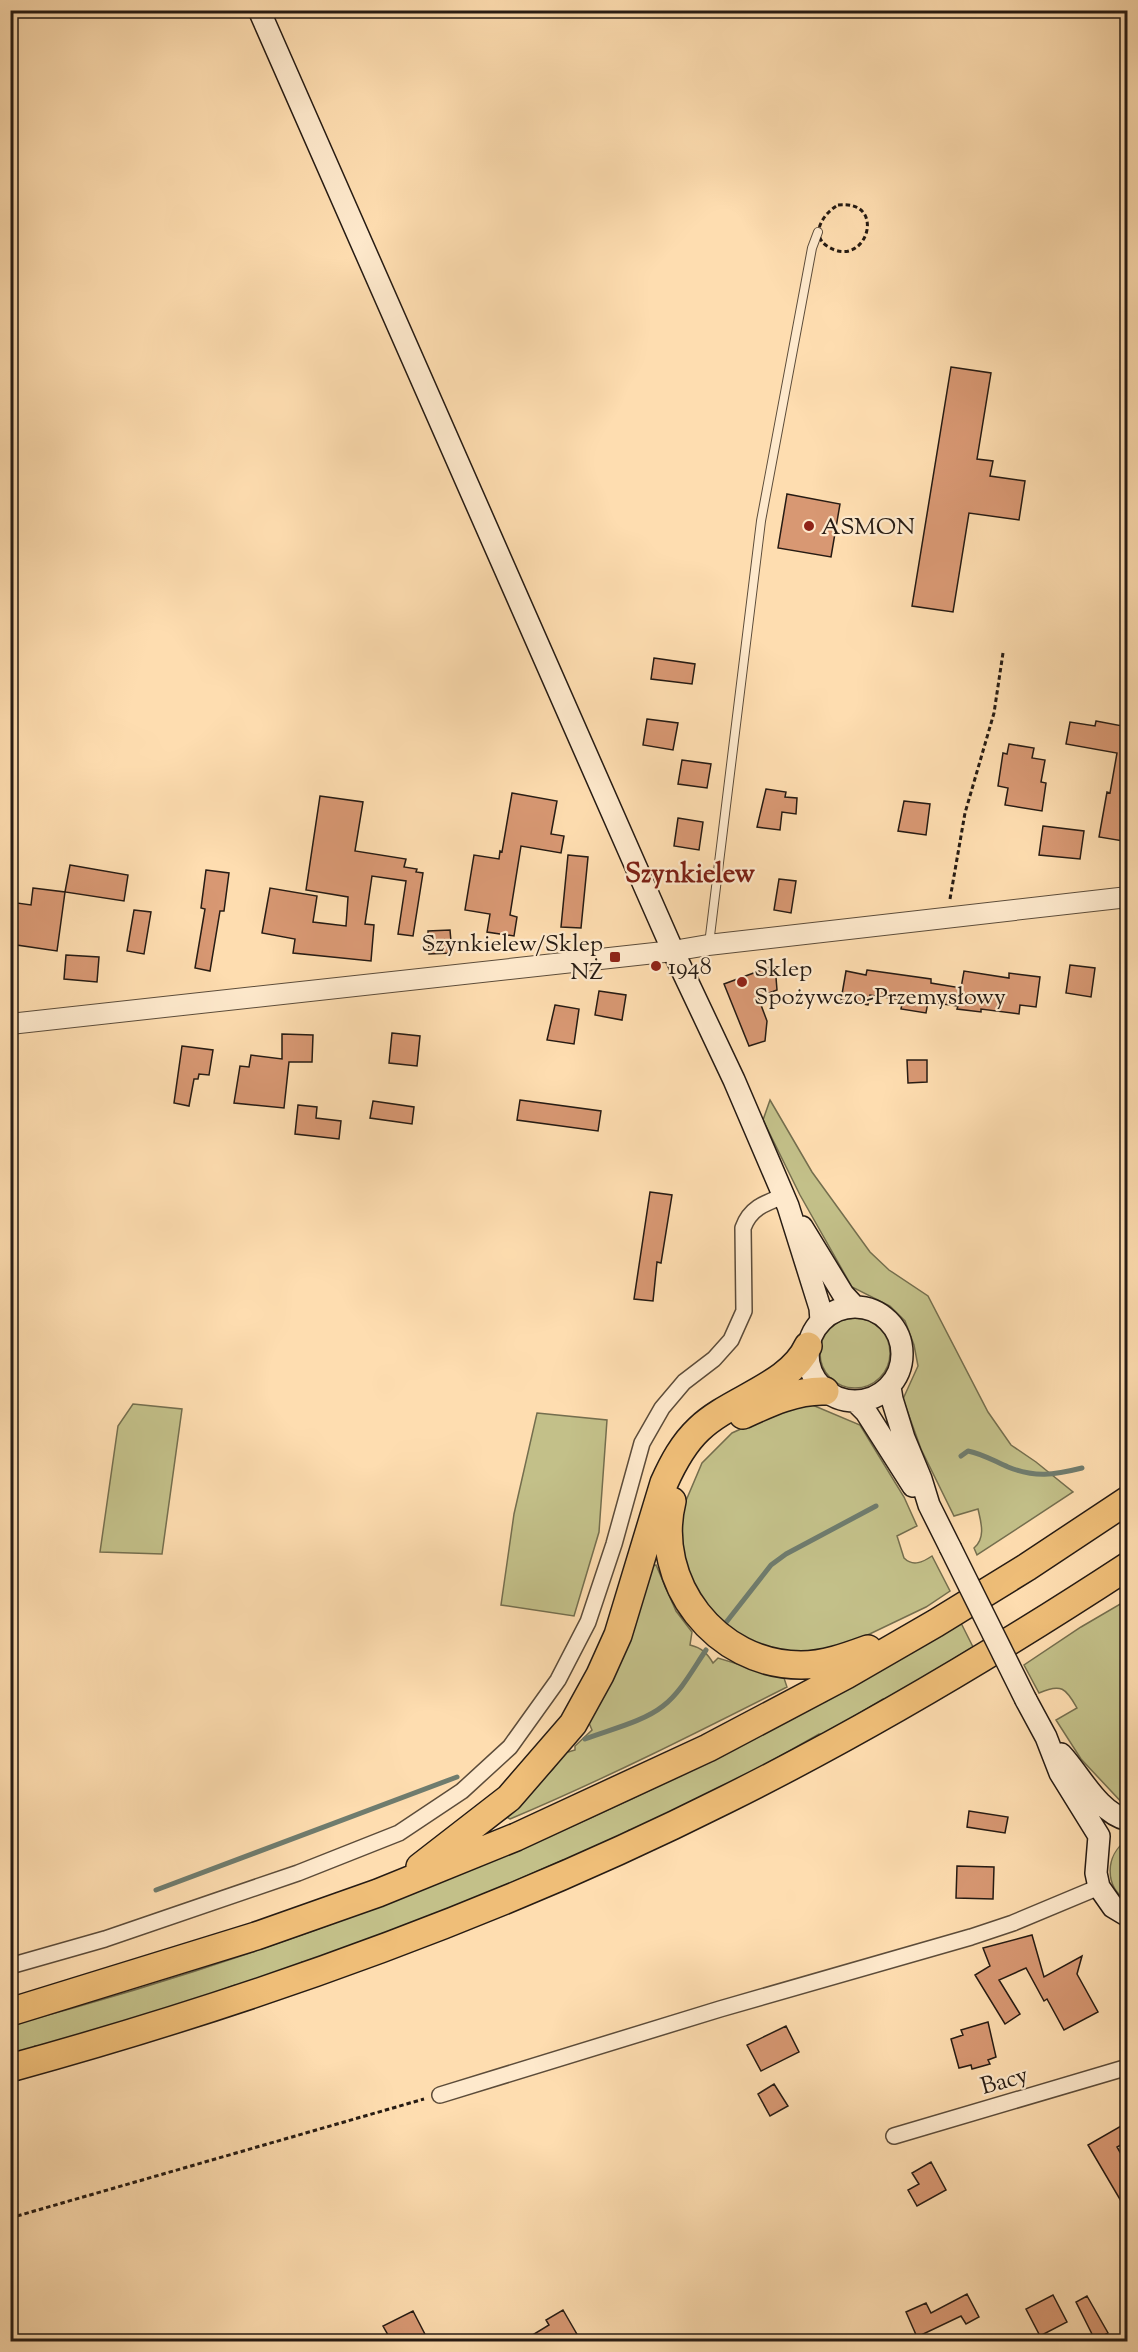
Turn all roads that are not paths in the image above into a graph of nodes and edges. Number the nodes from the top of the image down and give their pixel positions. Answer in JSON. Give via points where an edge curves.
{"nodes":[{"id":1,"x":259,"y":10,"type":"edge"},
{"id":2,"x":819,"y":232,"type":"road end"},
{"id":3,"x":1128,"y":897,"type":"edge"},
{"id":4,"x":708,"y":945,"type":"junction"},
{"id":5,"x":673,"y":951,"type":"junction"},
{"id":6,"x":10,"y":1024,"type":"edge"},
{"id":7,"x":786,"y":1201,"type":"junction"},
{"id":8,"x":855,"y":1307,"type":"junction"},
{"id":9,"x":821,"y":1321,"type":"junction"},
{"id":10,"x":808,"y":1346,"type":"junction"},
{"id":11,"x":890,"y":1387,"type":"junction"},
{"id":12,"x":825,"y":1391,"type":"junction"},
{"id":13,"x":856,"y":1402,"type":"junction"},
{"id":14,"x":1128,"y":1500,"type":"edge"},
{"id":15,"x":929,"y":1505,"type":"junction"},
{"id":16,"x":1128,"y":1566,"type":"edge"},
{"id":17,"x":1128,"y":1586,"type":"edge"},
{"id":18,"x":1052,"y":1616,"type":"junction"},
{"id":19,"x":931,"y":1626,"type":"junction"},
{"id":20,"x":1046,"y":1737,"type":"junction"},
{"id":21,"x":1128,"y":1820,"type":"edge"},
{"id":22,"x":1128,"y":1827,"type":"edge"},
{"id":23,"x":1098,"y":1858,"type":"junction"},
{"id":24,"x":1099,"y":1887,"type":"junction"},
{"id":25,"x":378,"y":1893,"type":"junction"},
{"id":26,"x":1128,"y":1916,"type":"edge"},
{"id":27,"x":10,"y":1966,"type":"edge"},
{"id":28,"x":10,"y":2012,"type":"edge"},
{"id":29,"x":1128,"y":2067,"type":"edge"},
{"id":30,"x":10,"y":2068,"type":"edge"},
{"id":31,"x":440,"y":2095,"type":"road end"},
{"id":32,"x":894,"y":2136,"type":"dead end"}],
"edges":[{"from":1,"to":5,"type":"main road"},
{"from":2,"to":4,"type":"lane","via":[[812,248],[761,521]]},
{"from":3,"to":4,"type":"street"},
{"from":4,"to":5,"type":"street"},
{"from":5,"to":6,"type":"street"},
{"from":5,"to":7,"type":"main road"},
{"from":7,"to":8,"type":"main road"},
{"from":7,"to":9,"type":"main road"},
{"from":7,"to":27,"type":"street","via":[[761,1205],[747,1216],[743,1228],[744,1311],[731,1340],[684,1382],[662,1408],[642,1443],[588,1622],[558,1680],[510,1747],[462,1791],[399,1833],[264,1885],[105,1939]]},
{"from":8,"to":9,"type":"main road","via":[[832,1312]]},
{"from":8,"to":11,"type":"main road","via":[[877,1312],[898,1333],[902,1363]]},
{"from":9,"to":10,"type":"main road"},
{"from":10,"to":12,"type":"main road","via":[[812,1372]]},
{"from":10,"to":25,"type":"highway","via":[[793,1368],[699,1428],[677,1456],[664,1483],[614,1645],[573,1724],[509,1798]]},
{"from":11,"to":13,"type":"main road","via":[[874,1398]]},
{"from":11,"to":15,"type":"main road"},
{"from":12,"to":13,"type":"main road"},
{"from":12,"to":19,"type":"highway","via":[[788,1396],[720,1427],[703,1442],[677,1480],[670,1510],[667,1536],[676,1580],[698,1616],[715,1633],[754,1657],[778,1663],[801,1665],[849,1656]]},
{"from":13,"to":15,"type":"main road"},
{"from":14,"to":19,"type":"highway"},
{"from":15,"to":20,"type":"main road","bridge":true},
{"from":16,"to":18,"type":"highway"},
{"from":17,"to":18,"type":"highway"},
{"from":18,"to":30,"type":"highway","via":[[931,1689],[727,1800],[531,1890],[269,1990]]},
{"from":19,"to":25,"type":"highway","via":[[708,1748],[516,1836]]},
{"from":20,"to":21,"type":"main road","via":[[1102,1804]]},
{"from":20,"to":23,"type":"main road","via":[[1060,1773],[1099,1836]]},
{"from":22,"to":23,"type":"main road","via":[[1111,1836]]},
{"from":23,"to":24,"type":"main road"},
{"from":24,"to":26,"type":"main road","via":[[1113,1908]]},
{"from":24,"to":31,"type":"street","via":[[971,1937]]},
{"from":25,"to":28,"type":"highway","via":[[256,1936]]},
{"from":29,"to":32,"type":"street","name":"Bacy"}]}
